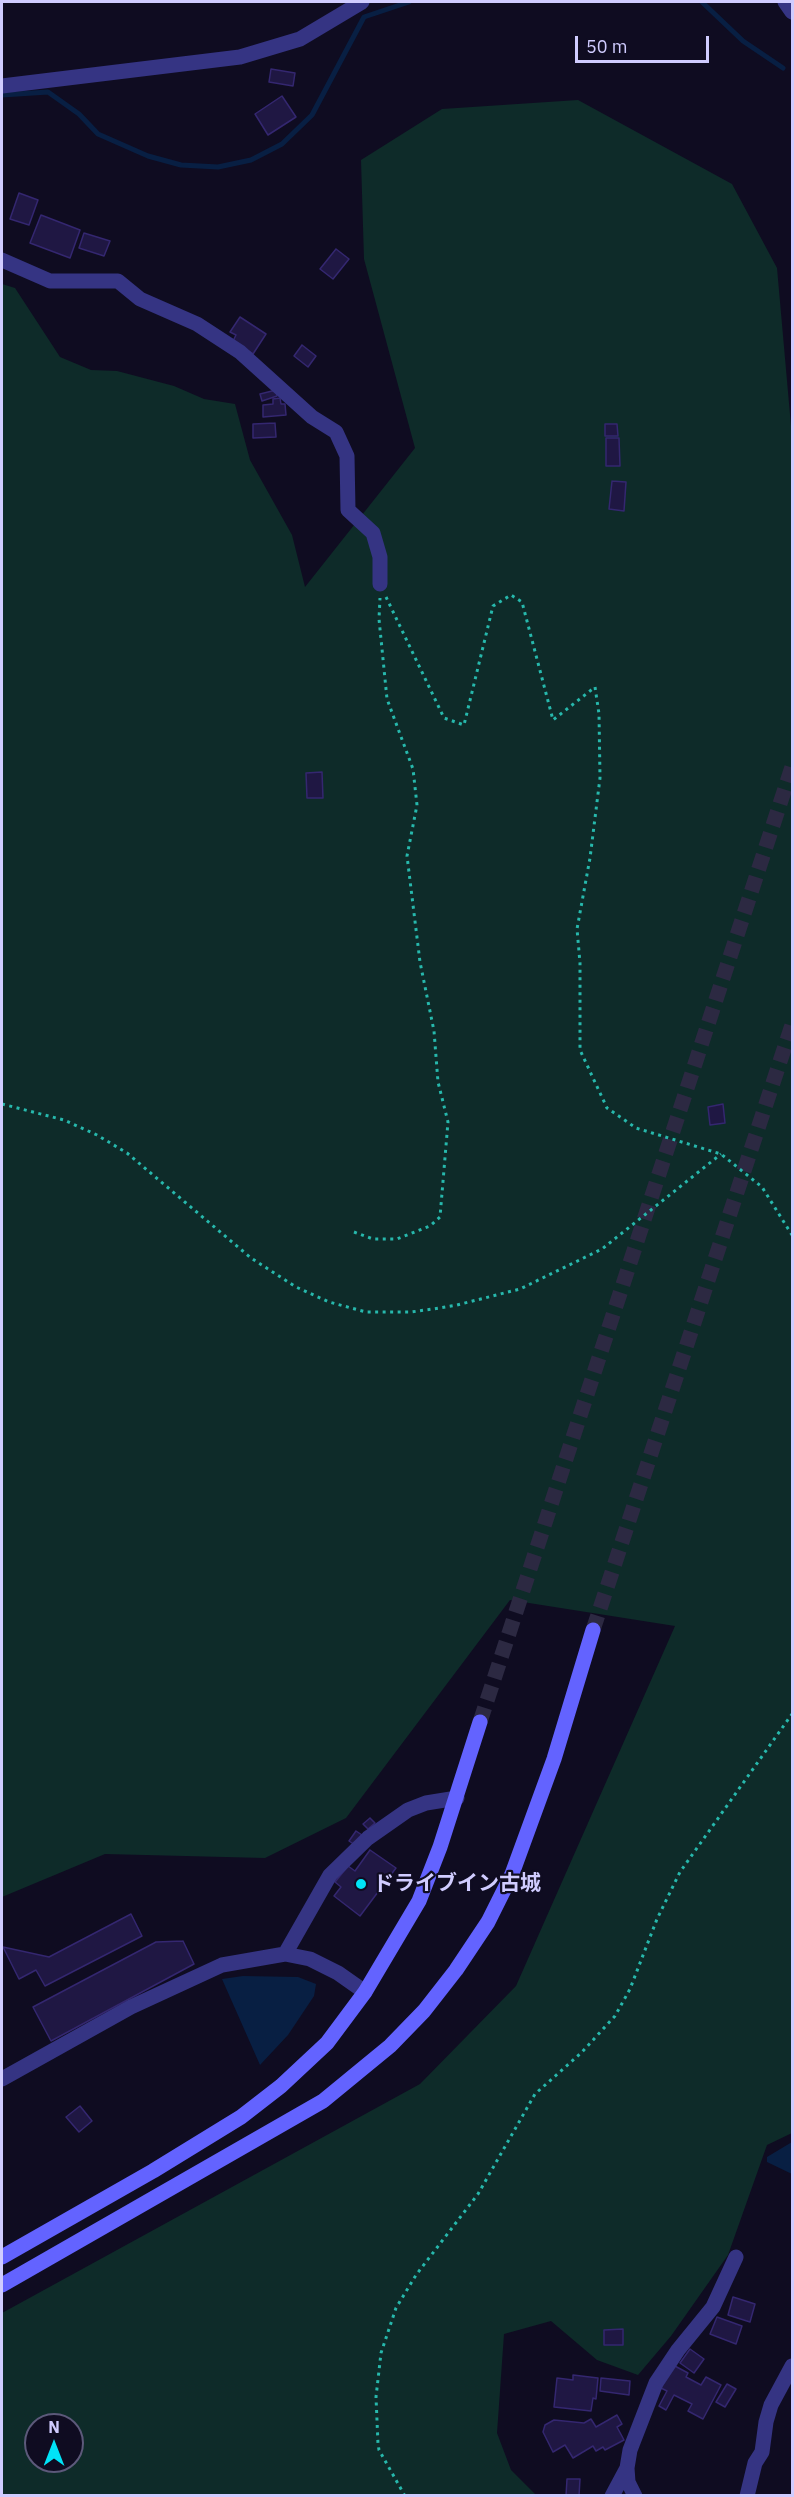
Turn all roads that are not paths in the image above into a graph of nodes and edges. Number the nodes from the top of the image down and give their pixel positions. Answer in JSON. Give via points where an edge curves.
{"nodes":[{"id":1,"x":362,"y":2,"type":"edge"},
{"id":2,"x":785,"y":2,"type":"edge"},
{"id":3,"x":792,"y":12,"type":"edge"},
{"id":4,"x":2,"y":86,"type":"edge"},
{"id":5,"x":2,"y":260,"type":"edge"},
{"id":6,"x":380,"y":584,"type":"road end"},
{"id":7,"x":593,"y":1630,"type":"tunnel mouth"},
{"id":8,"x":480,"y":1722,"type":"tunnel mouth"},
{"id":9,"x":456,"y":1798,"type":"junction"},
{"id":10,"x":285,"y":1954,"type":"junction"},
{"id":11,"x":365,"y":1992,"type":"junction"},
{"id":12,"x":2,"y":2079,"type":"edge"},
{"id":13,"x":2,"y":2257,"type":"edge"},
{"id":14,"x":736,"y":2257,"type":"dead end"},
{"id":15,"x":2,"y":2285,"type":"edge"},
{"id":16,"x":792,"y":2366,"type":"edge"},
{"id":17,"x":627,"y":2468,"type":"junction"},
{"id":18,"x":612,"y":2496,"type":"edge"},
{"id":19,"x":635,"y":2496,"type":"edge"},
{"id":20,"x":747,"y":2496,"type":"edge"}],
"edges":[{"from":1,"to":4,"type":"street","via":[[300,39],[240,57]]},
{"from":2,"to":3,"type":"street"},
{"from":5,"to":6,"type":"street","via":[[50,281],[118,281],[140,299],[197,324],[240,352],[312,417],[336,432],[347,456],[348,510],[373,533],[380,557]]},
{"from":7,"to":15,"type":"street","via":[[554,1759],[512,1874],[488,1922],[424,2011],[390,2046],[322,2101]]},
{"from":8,"to":9,"type":"street"},
{"from":9,"to":10,"type":"street","via":[[408,1810],[368,1838],[330,1875]]},
{"from":9,"to":11,"type":"street","via":[[419,1901]]},
{"from":10,"to":11,"type":"street","via":[[310,1959]]},
{"from":10,"to":12,"type":"street","via":[[222,1965],[193,1976]]},
{"from":11,"to":13,"type":"street","via":[[327,2043],[241,2117]]},
{"from":14,"to":17,"type":"street","via":[[713,2307],[656,2383]]},
{"from":16,"to":20,"type":"street","via":[[771,2405],[762,2452],[755,2463]]},
{"from":17,"to":18,"type":"street"},
{"from":17,"to":19,"type":"street"}]}
